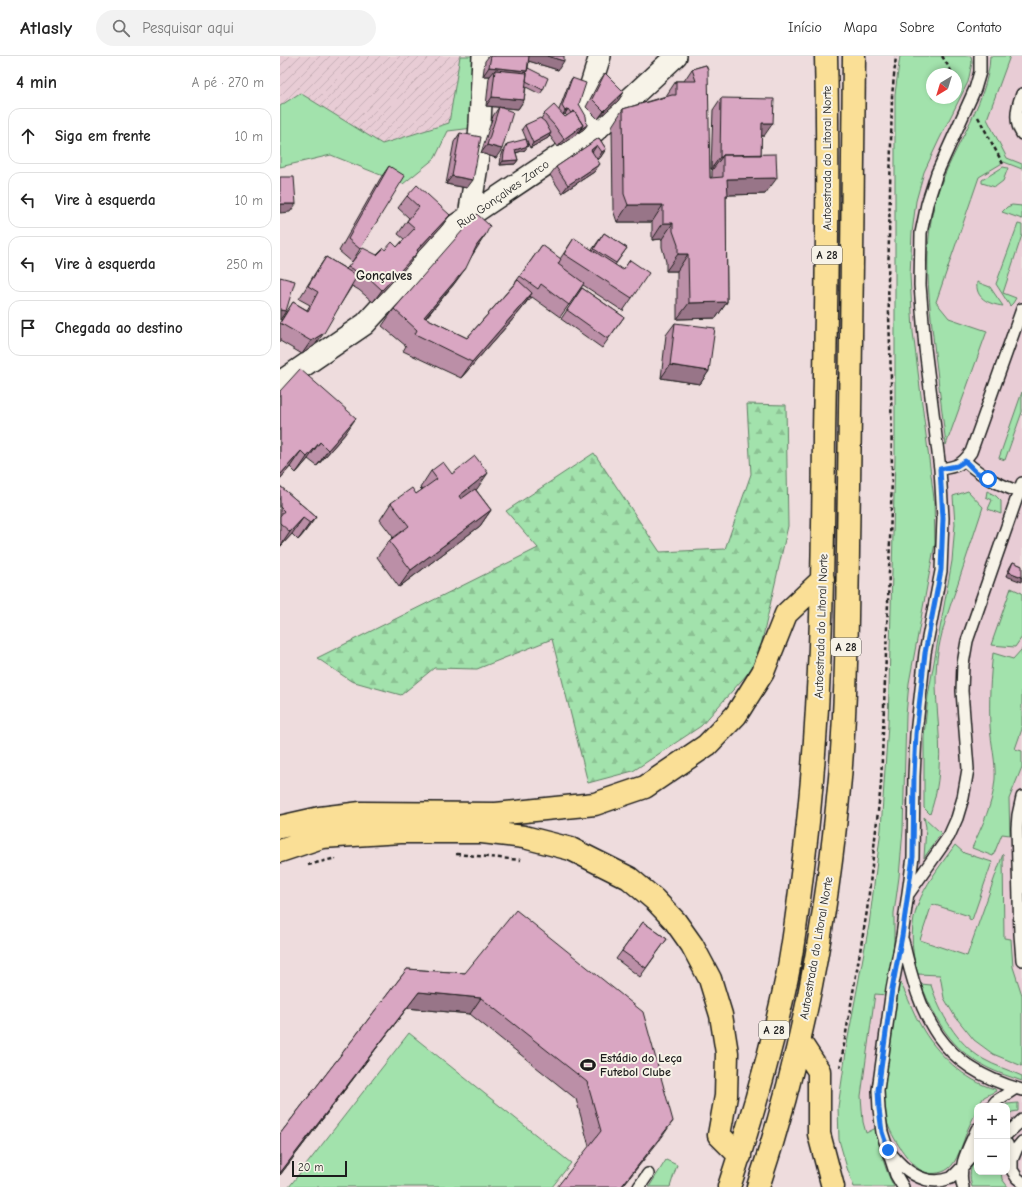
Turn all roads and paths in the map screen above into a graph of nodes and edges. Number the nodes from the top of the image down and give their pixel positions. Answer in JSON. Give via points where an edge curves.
{"nodes":[{"id":1,"x":483,"y":56,"type":"edge"},
{"id":2,"x":600,"y":56,"type":"edge"},
{"id":3,"x":676,"y":56,"type":"edge"},
{"id":4,"x":826,"y":56,"type":"edge"},
{"id":5,"x":854,"y":56,"type":"edge"},
{"id":6,"x":896,"y":56,"type":"edge"},
{"id":7,"x":942,"y":56,"type":"edge"},
{"id":8,"x":980,"y":56,"type":"edge"},
{"id":9,"x":949,"y":68,"type":"edge"},
{"id":10,"x":1022,"y":94,"type":"edge"},
{"id":11,"x":978,"y":117,"type":"dead end"},
{"id":12,"x":593,"y":133,"type":"junction"},
{"id":13,"x":1022,"y":134,"type":"edge"},
{"id":14,"x":1003,"y":164,"type":"dead end"},
{"id":15,"x":469,"y":216,"type":"junction"},
{"id":16,"x":1022,"y":309,"type":"edge"},
{"id":17,"x":280,"y":382,"type":"edge"},
{"id":18,"x":965,"y":461,"type":"junction"},
{"id":19,"x":940,"y":469,"type":"junction"},
{"id":20,"x":1021,"y":489,"type":"edge"},
{"id":21,"x":823,"y":579,"type":"junction"},
{"id":22,"x":1022,"y":797,"type":"edge"},
{"id":23,"x":280,"y":827,"type":"edge"},
{"id":24,"x":280,"y":851,"type":"edge"},
{"id":25,"x":454,"y":854,"type":"dead end"},
{"id":26,"x":339,"y":857,"type":"dead end"},
{"id":27,"x":521,"y":860,"type":"dead end"},
{"id":28,"x":302,"y":866,"type":"dead end"},
{"id":29,"x":907,"y":895,"type":"junction"},
{"id":30,"x":902,"y":936,"type":"junction"},
{"id":31,"x":1022,"y":960,"type":"edge"},
{"id":32,"x":800,"y":1042,"type":"junction"},
{"id":33,"x":839,"y":1073,"type":"dead end"},
{"id":34,"x":1019,"y":1089,"type":"edge"},
{"id":35,"x":994,"y":1103,"type":"edge"},
{"id":36,"x":1022,"y":1120,"type":"edge"},
{"id":37,"x":1010,"y":1131,"type":"edge"},
{"id":38,"x":974,"y":1136,"type":"edge"},
{"id":39,"x":1010,"y":1138,"type":"edge"},
{"id":40,"x":1022,"y":1141,"type":"edge"},
{"id":41,"x":888,"y":1150,"type":"junction"},
{"id":42,"x":974,"y":1154,"type":"edge"},
{"id":43,"x":1010,"y":1154,"type":"edge"},
{"id":44,"x":740,"y":1156,"type":"junction"},
{"id":45,"x":1012,"y":1160,"type":"junction"},
{"id":46,"x":962,"y":1166,"type":"junction"},
{"id":47,"x":648,"y":1174,"type":"dead end"},
{"id":48,"x":1022,"y":1182,"type":"edge"},
{"id":49,"x":638,"y":1187,"type":"edge"},
{"id":50,"x":729,"y":1187,"type":"edge"},
{"id":51,"x":758,"y":1187,"type":"edge"},
{"id":52,"x":833,"y":1187,"type":"edge"},
{"id":53,"x":903,"y":1187,"type":"edge"},
{"id":54,"x":963,"y":1187,"type":"edge"}],
"edges":[{"from":1,"to":15,"type":"street","via":[[478,159]]},
{"from":2,"to":12,"type":"street","via":[[584,107]]},
{"from":3,"to":12,"type":"street","name":"Rua Gonçalves Zarco"},
{"from":4,"to":21,"type":"highway","name":"Autoestrada do Litoral Norte","number":"A 28","via":[[828,131]]},
{"from":5,"to":32,"type":"highway","name":"Autoestrada do Litoral Norte","number":"A 28","via":[[845,681],[840,776],[828,889],[816,966]]},
{"from":6,"to":33,"type":"path","via":[[892,96],[888,283],[892,379],[892,477],[881,784],[866,911]]},
{"from":7,"to":9,"type":"path"},
{"from":8,"to":19,"type":"lane","via":[[980,72],[975,89],[936,173],[921,233],[920,292]]},
{"from":10,"to":13,"type":"lane","via":[[1017,118]]},
{"from":11,"to":14,"type":"path"},
{"from":12,"to":15,"type":"street","name":"Rua Gonçalves Zarco"},
{"from":15,"to":17,"type":"street","name":"Rua Gonçalves Zarco","via":[[456,225],[365,324]]},
{"from":16,"to":18,"type":"lane","via":[[971,452]]},
{"from":18,"to":19,"type":"lane","via":[[957,466]]},
{"from":18,"to":20,"type":"lane","via":[[988,479]]},
{"from":19,"to":29,"type":"lane","via":[[943,518],[941,570],[920,694],[914,776],[913,857]]},
{"from":20,"to":29,"type":"lane","via":[[967,642],[962,691],[968,769],[963,798],[949,836]]},
{"from":21,"to":23,"type":"highway","via":[[786,614],[763,672],[736,715],[706,745],[645,787],[595,804],[496,814],[361,813],[320,818]]},
{"from":21,"to":44,"type":"highway","name":"Autoestrada do Litoral Norte","number":"A 28","via":[[818,711],[799,902],[787,975],[771,1045]]},
{"from":22,"to":31,"type":"lane","via":[[1017,828]]},
{"from":24,"to":44,"type":"highway","via":[[322,837],[401,832],[482,832],[524,837],[571,849],[629,878],[675,921],[692,945],[710,979],[721,1015],[727,1053],[726,1096],[720,1135]]},
{"from":25,"to":27,"type":"path"},
{"from":26,"to":28,"type":"path"},
{"from":29,"to":30,"type":"lane"},
{"from":30,"to":34,"type":"lane","via":[[911,977],[935,1034],[950,1052],[972,1069]]},
{"from":30,"to":41,"type":"lane","via":[[878,1090],[882,1132]]},
{"from":32,"to":51,"type":"highway","name":"Autoestrada do Litoral Norte","number":"A 28"},
{"from":32,"to":52,"type":"highway","via":[[819,1071],[819,1134]]},
{"from":34,"to":35,"type":"lane"},
{"from":36,"to":37,"type":"lane"},
{"from":38,"to":46,"type":"lane"},
{"from":39,"to":40,"type":"lane"},
{"from":40,"to":45,"type":"lane"},
{"from":41,"to":46,"type":"lane","via":[[902,1168],[915,1179],[929,1184],[943,1182]]},
{"from":41,"to":53,"type":"lane"},
{"from":42,"to":46,"type":"lane"},
{"from":43,"to":45,"type":"lane"},
{"from":44,"to":50,"type":"highway","name":"Autoestrada do Litoral Norte","number":"A 28"},
{"from":45,"to":48,"type":"lane","via":[[1012,1170]]},
{"from":46,"to":54,"type":"lane"},
{"from":47,"to":49,"type":"lane"}]}
